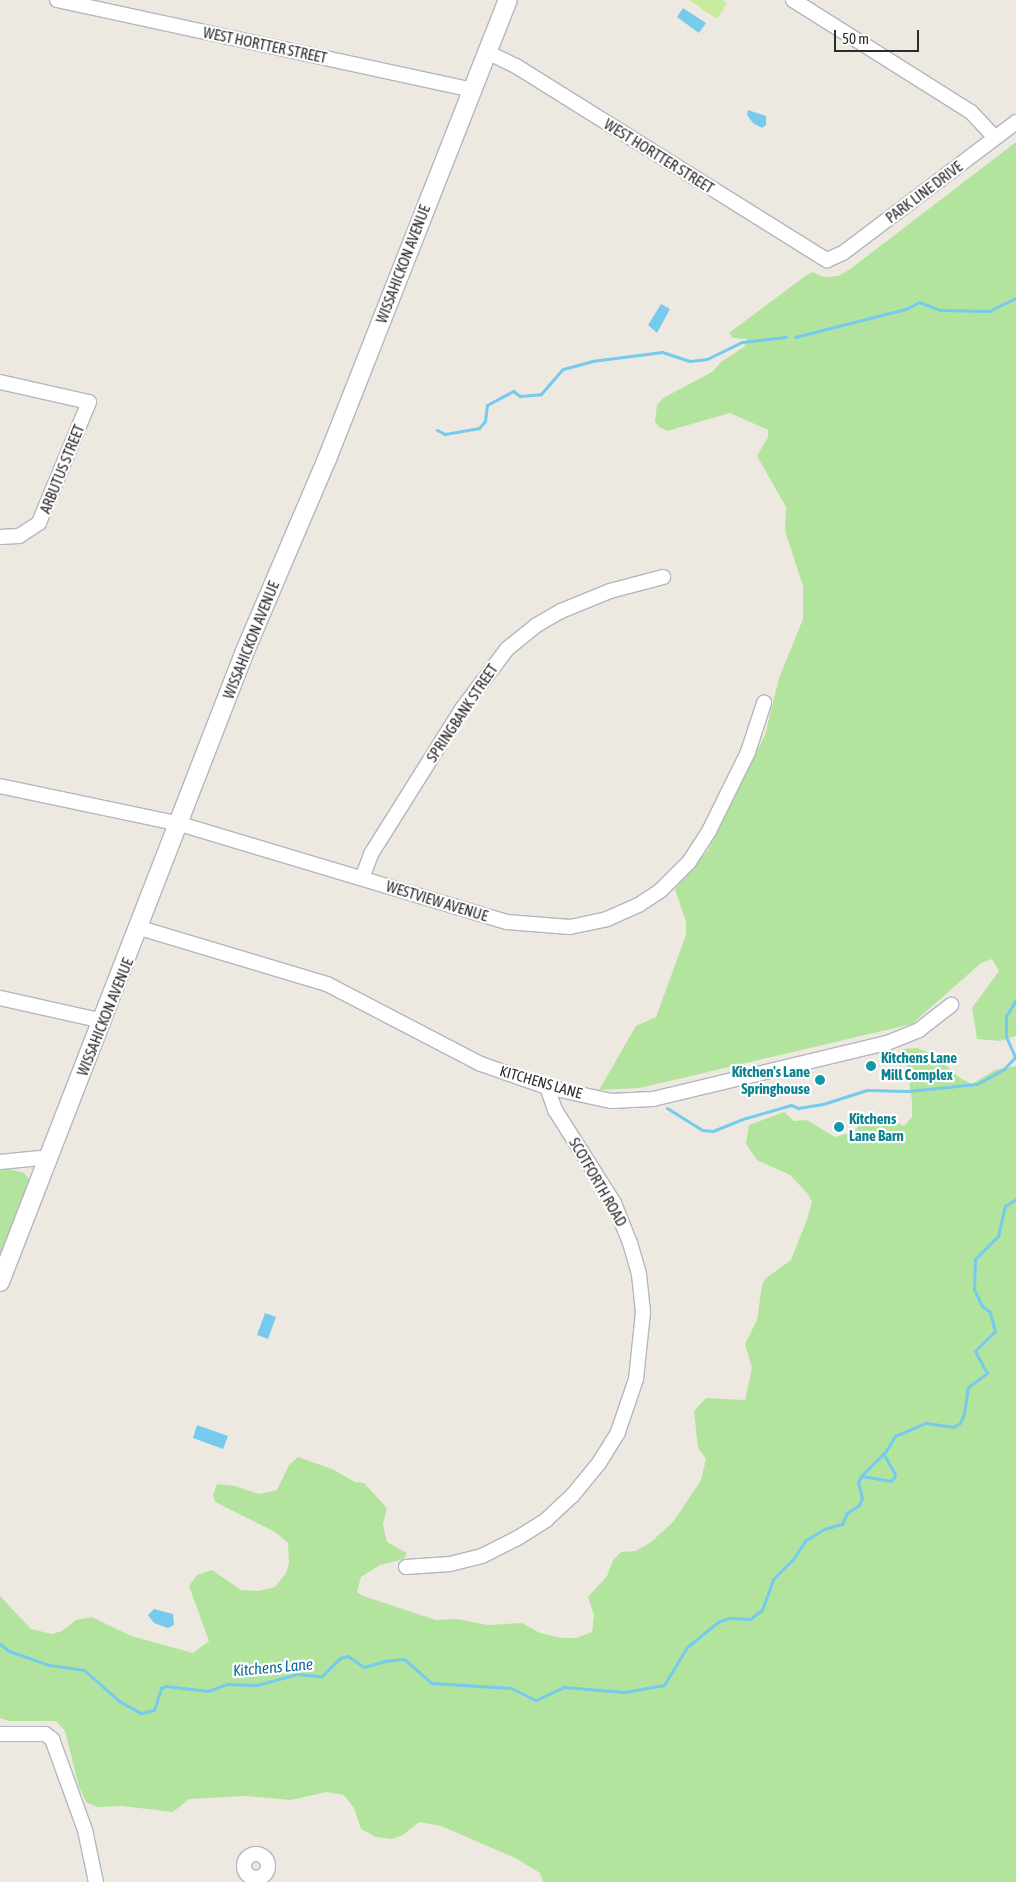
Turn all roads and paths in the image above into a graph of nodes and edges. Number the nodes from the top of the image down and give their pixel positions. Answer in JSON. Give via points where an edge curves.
{"nodes":[{"id":1,"x":57,"y":0,"type":"edge"},
{"id":2,"x":508,"y":0,"type":"edge"},
{"id":3,"x":793,"y":0,"type":"edge"},
{"id":4,"x":487,"y":52,"type":"junction"},
{"id":5,"x":472,"y":90,"type":"junction"},
{"id":6,"x":1016,"y":122,"type":"edge"},
{"id":7,"x":995,"y":138,"type":"junction"},
{"id":8,"x":831,"y":259,"type":"joint"},
{"id":9,"x":0,"y":382,"type":"edge"},
{"id":10,"x":0,"y":537,"type":"edge"},
{"id":11,"x":663,"y":577,"type":"dead end"},
{"id":12,"x":764,"y":703,"type":"dead end"},
{"id":13,"x":0,"y":786,"type":"edge"},
{"id":14,"x":180,"y":824,"type":"junction"},
{"id":15,"x":362,"y":878,"type":"junction"},
{"id":16,"x":140,"y":928,"type":"junction"},
{"id":17,"x":0,"y":998,"type":"edge"},
{"id":18,"x":951,"y":1005,"type":"dead end"},
{"id":19,"x":103,"y":1021,"type":"junction"},
{"id":20,"x":547,"y":1087,"type":"junction"},
{"id":21,"x":50,"y":1157,"type":"junction"},
{"id":22,"x":0,"y":1162,"type":"edge"},
{"id":23,"x":0,"y":1282,"type":"edge"},
{"id":24,"x":406,"y":1567,"type":"dead end"},
{"id":25,"x":0,"y":1734,"type":"edge"},
{"id":26,"x":96,"y":1882,"type":"edge"}],
"edges":[{"from":1,"to":5,"type":"street","name":"WEST HORTTER STREET"},
{"from":2,"to":4,"type":"street","name":"WISSAHICKON AVENUE"},
{"from":3,"to":7,"type":"street","via":[[971,112]]},
{"from":4,"to":5,"type":"street","name":"WISSAHICKON AVENUE"},
{"from":4,"to":8,"type":"street","name":"WEST HORTTER STREET","via":[[516,66],[822,259]]},
{"from":5,"to":14,"type":"street","name":"WISSAHICKON AVENUE","via":[[324,467],[245,651]]},
{"from":6,"to":7,"type":"street","name":"PARK LINE DRIVE"},
{"from":7,"to":8,"type":"street","name":"PARK LINE DRIVE"},
{"from":9,"to":10,"type":"street","name":"ARBUTUS STREET","via":[[89,402],[39,523],[19,536]]},
{"from":11,"to":15,"type":"street","name":"SPRINGBANK STREET","via":[[610,591],[561,610],[535,626],[508,649],[462,709],[371,854]]},
{"from":12,"to":15,"type":"street","name":"WESTVIEW AVENUE","via":[[748,752],[699,847],[660,892],[629,910],[580,926],[530,926]]},
{"from":13,"to":14,"type":"street","name":"WESTVIEW AVENUE"},
{"from":14,"to":15,"type":"street","name":"WESTVIEW AVENUE"},
{"from":14,"to":16,"type":"street","name":"WISSAHICKON AVENUE"},
{"from":16,"to":19,"type":"street","name":"WISSAHICKON AVENUE"},
{"from":16,"to":20,"type":"street","name":"KITCHENS LANE","via":[[327,984],[481,1064]]},
{"from":17,"to":19,"type":"street"},
{"from":18,"to":20,"type":"street","name":"KITCHENS LANE","via":[[919,1030],[887,1042],[643,1101],[611,1101]]},
{"from":19,"to":21,"type":"street","name":"WISSAHICKON AVENUE"},
{"from":20,"to":24,"type":"street","name":"SCOTFORTH ROAD","via":[[555,1110],[614,1203],[633,1251],[643,1312],[636,1379],[618,1432],[599,1463],[572,1496],[546,1520],[516,1540],[482,1556],[450,1564]]},
{"from":21,"to":22,"type":"street"},
{"from":21,"to":23,"type":"street","name":"WISSAHICKON AVENUE"},
{"from":25,"to":26,"type":"street","via":[[48,1736],[55,1746],[85,1830]]}]}
